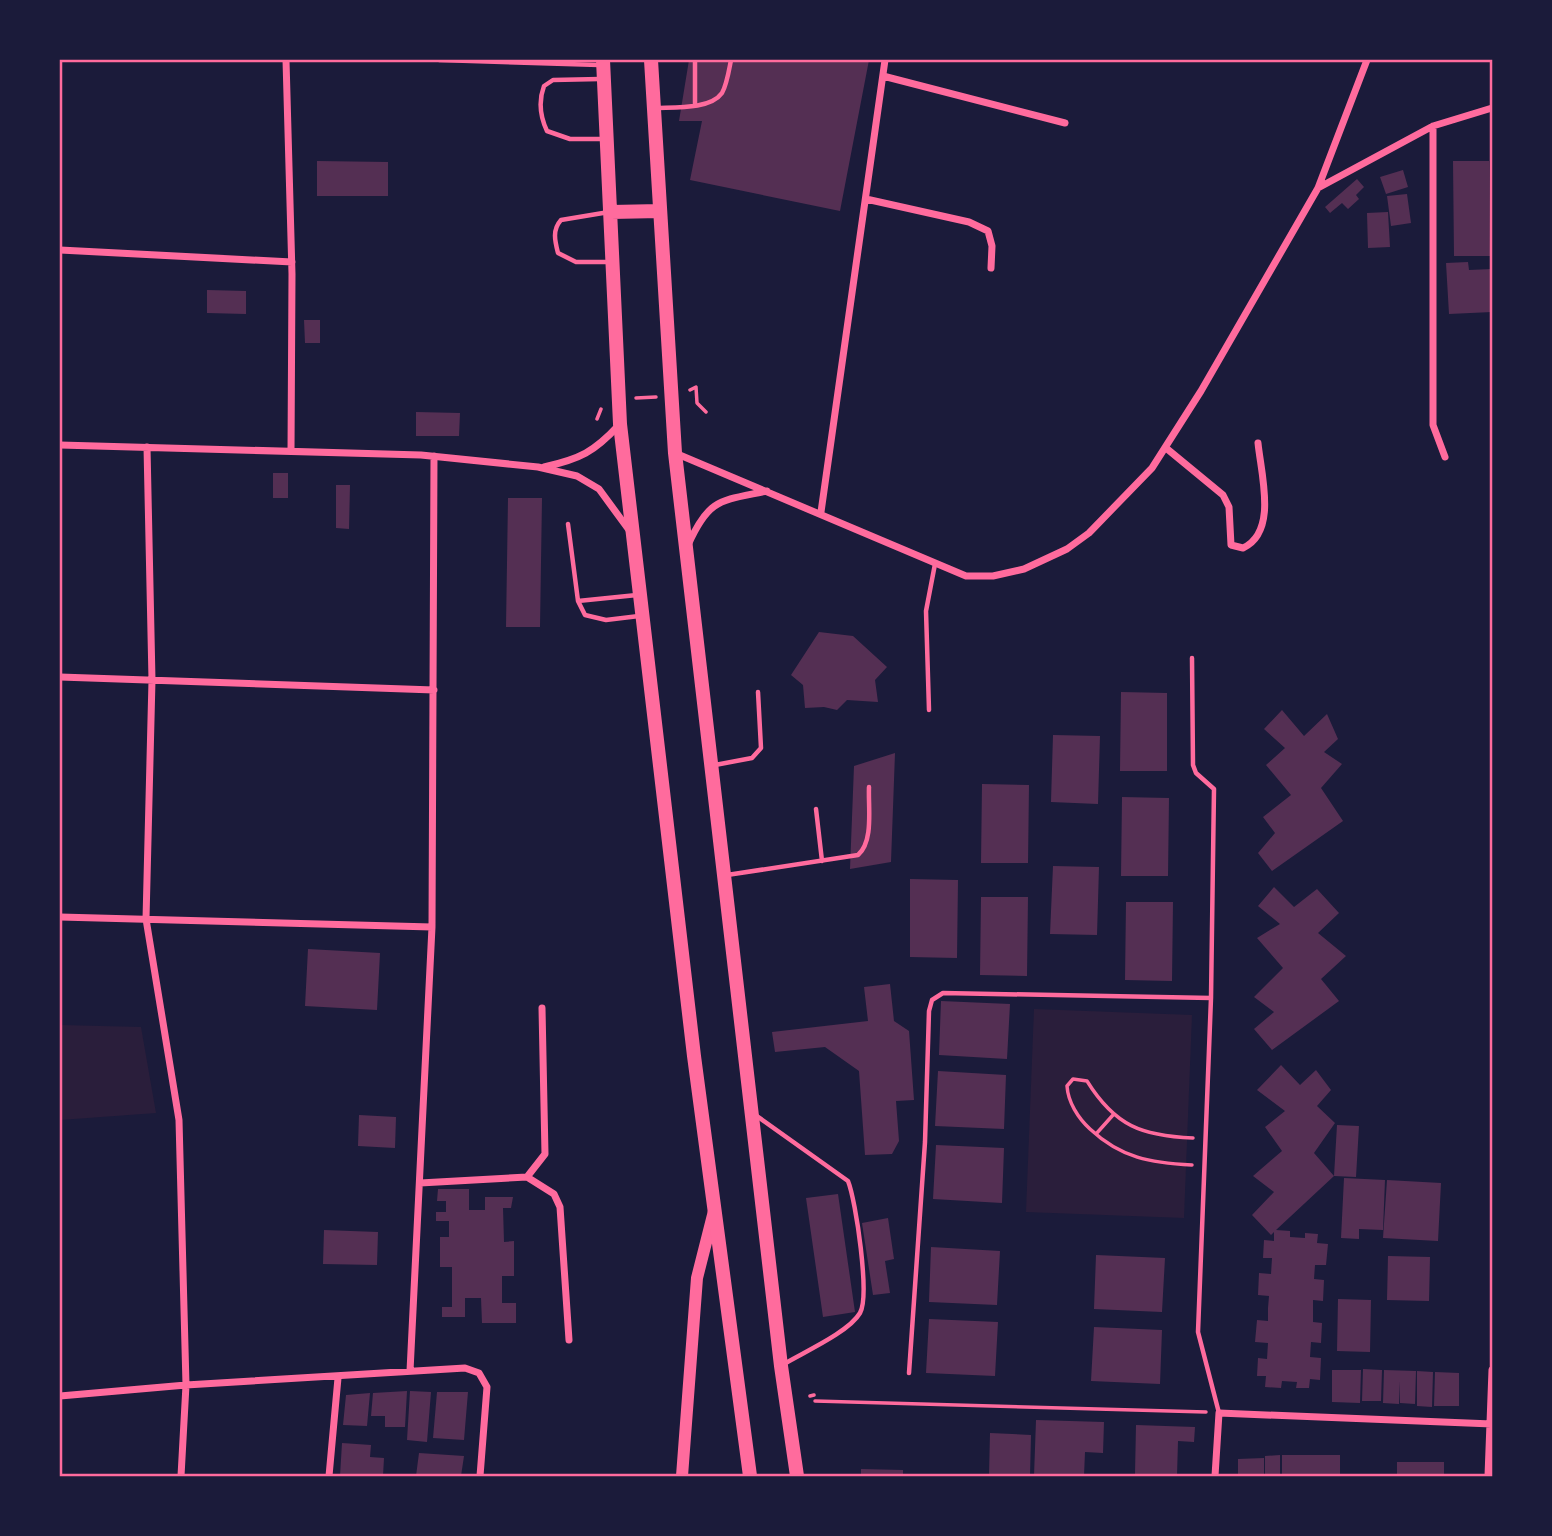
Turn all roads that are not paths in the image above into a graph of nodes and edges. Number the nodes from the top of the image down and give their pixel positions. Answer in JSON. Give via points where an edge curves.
{"nodes":[{"id":1,"x":286,"y":60,"type":"edge"},
{"id":2,"x":439,"y":60,"type":"edge"},
{"id":3,"x":651,"y":60,"type":"edge"},
{"id":4,"x":695,"y":60,"type":"edge"},
{"id":5,"x":731,"y":60,"type":"edge"},
{"id":6,"x":886,"y":60,"type":"edge"},
{"id":7,"x":1367,"y":60,"type":"edge"},
{"id":8,"x":604,"y":68,"type":"edge"},
{"id":9,"x":883,"y":76,"type":"junction"},
{"id":10,"x":695,"y":104,"type":"junction"},
{"id":11,"x":654,"y":108,"type":"junction"},
{"id":12,"x":1493,"y":108,"type":"edge"},
{"id":13,"x":1065,"y":123,"type":"dead end"},
{"id":14,"x":1433,"y":126,"type":"junction"},
{"id":15,"x":607,"y":139,"type":"junction"},
{"id":16,"x":1318,"y":188,"type":"junction"},
{"id":17,"x":866,"y":199,"type":"junction"},
{"id":18,"x":660,"y":211,"type":"junction"},
{"id":19,"x":611,"y":212,"type":"junction"},
{"id":20,"x":60,"y":250,"type":"edge"},
{"id":21,"x":292,"y":262,"type":"junction"},
{"id":22,"x":613,"y":262,"type":"junction"},
{"id":23,"x":991,"y":268,"type":"dead end"},
{"id":24,"x":620,"y":424,"type":"junction"},
{"id":25,"x":1258,"y":443,"type":"dead end"},
{"id":26,"x":60,"y":445,"type":"edge"},
{"id":27,"x":147,"y":447,"type":"junction"},
{"id":28,"x":1166,"y":448,"type":"junction"},
{"id":29,"x":291,"y":451,"type":"junction"},
{"id":30,"x":675,"y":453,"type":"junction"},
{"id":31,"x":434,"y":456,"type":"junction"},
{"id":32,"x":1445,"y":457,"type":"dead end"},
{"id":33,"x":542,"y":468,"type":"junction"},
{"id":34,"x":767,"y":491,"type":"junction"},
{"id":35,"x":821,"y":512,"type":"junction"},
{"id":36,"x":568,"y":524,"type":"dead end"},
{"id":37,"x":635,"y":539,"type":"junction"},
{"id":38,"x":685,"y":552,"type":"junction"},
{"id":39,"x":934,"y":564,"type":"junction"},
{"id":40,"x":641,"y":594,"type":"junction"},
{"id":41,"x":578,"y":601,"type":"junction"},
{"id":42,"x":643,"y":615,"type":"junction"},
{"id":43,"x":1192,"y":658,"type":"dead end"},
{"id":44,"x":60,"y":677,"type":"edge"},
{"id":45,"x":152,"y":680,"type":"junction"},
{"id":46,"x":434,"y":690,"type":"junction"},
{"id":47,"x":758,"y":692,"type":"dead end"},
{"id":48,"x":929,"y":710,"type":"dead end"},
{"id":49,"x":710,"y":766,"type":"junction"},
{"id":50,"x":869,"y":787,"type":"dead end"},
{"id":51,"x":816,"y":809,"type":"dead end"},
{"id":52,"x":822,"y":861,"type":"junction"},
{"id":53,"x":723,"y":875,"type":"junction"},
{"id":54,"x":60,"y":917,"type":"edge"},
{"id":55,"x":146,"y":919,"type":"junction"},
{"id":56,"x":432,"y":927,"type":"junction"},
{"id":57,"x":1211,"y":998,"type":"junction"},
{"id":58,"x":542,"y":1008,"type":"dead end"},
{"id":59,"x":751,"y":1112,"type":"junction"},
{"id":60,"x":527,"y":1177,"type":"junction"},
{"id":61,"x":420,"y":1183,"type":"junction"},
{"id":62,"x":714,"y":1211,"type":"junction"},
{"id":63,"x":569,"y":1340,"type":"dead end"},
{"id":64,"x":781,"y":1366,"type":"junction"},
{"id":65,"x":1493,"y":1370,"type":"edge"},
{"id":66,"x":410,"y":1371,"type":"junction"},
{"id":67,"x":909,"y":1373,"type":"dead end"},
{"id":68,"x":338,"y":1378,"type":"junction"},
{"id":69,"x":186,"y":1385,"type":"junction"},
{"id":70,"x":60,"y":1396,"type":"edge"},
{"id":71,"x":1219,"y":1413,"type":"junction"},
{"id":72,"x":1492,"y":1424,"type":"edge"},
{"id":73,"x":181,"y":1476,"type":"edge"},
{"id":74,"x":329,"y":1476,"type":"edge"},
{"id":75,"x":480,"y":1476,"type":"edge"},
{"id":76,"x":682,"y":1476,"type":"edge"},
{"id":77,"x":750,"y":1476,"type":"edge"},
{"id":78,"x":797,"y":1476,"type":"edge"},
{"id":79,"x":1215,"y":1476,"type":"edge"},
{"id":80,"x":1488,"y":1476,"type":"edge"}],
"edges":[{"from":1,"to":21,"type":"street"},
{"from":2,"to":8,"type":"lane"},
{"from":3,"to":11,"type":"main road"},
{"from":4,"to":10,"type":"lane"},
{"from":5,"to":10,"type":"lane","via":[[723,92],[708,103]]},
{"from":6,"to":9,"type":"street"},
{"from":7,"to":16,"type":"street"},
{"from":8,"to":15,"type":"main road"},
{"from":8,"to":15,"type":"lane","via":[[553,80],[544,86],[540,97],[541,118],[554,136]]},
{"from":9,"to":13,"type":"street"},
{"from":9,"to":17,"type":"street"},
{"from":10,"to":11,"type":"lane"},
{"from":11,"to":18,"type":"main road"},
{"from":12,"to":14,"type":"street"},
{"from":14,"to":16,"type":"street"},
{"from":14,"to":32,"type":"street","via":[[1433,425]]},
{"from":15,"to":19,"type":"main road"},
{"from":16,"to":28,"type":"street"},
{"from":17,"to":23,"type":"street","via":[[969,222],[988,231]]},
{"from":17,"to":35,"type":"street"},
{"from":18,"to":19,"type":"main road"},
{"from":18,"to":30,"type":"main road"},
{"from":19,"to":22,"type":"main road"},
{"from":19,"to":22,"type":"lane","via":[[561,220],[554,237],[558,253],[567,260]]},
{"from":20,"to":21,"type":"street"},
{"from":21,"to":29,"type":"street"},
{"from":22,"to":24,"type":"main road"},
{"from":24,"to":33,"type":"street","via":[[599,447],[577,459]]},
{"from":24,"to":37,"type":"main road"},
{"from":25,"to":28,"type":"street","via":[[1263,519],[1260,533],[1243,548],[1231,545],[1229,507],[1223,495]]},
{"from":26,"to":27,"type":"street"},
{"from":27,"to":29,"type":"street"},
{"from":27,"to":45,"type":"street"},
{"from":28,"to":39,"type":"street","via":[[1089,533],[1067,549],[1024,569],[993,576],[965,576]]},
{"from":29,"to":31,"type":"street"},
{"from":30,"to":34,"type":"street"},
{"from":30,"to":38,"type":"main road"},
{"from":31,"to":33,"type":"street"},
{"from":31,"to":46,"type":"street"},
{"from":33,"to":37,"type":"street","via":[[577,477],[599,489]]},
{"from":34,"to":35,"type":"street"},
{"from":34,"to":38,"type":"street","via":[[710,506]]},
{"from":35,"to":39,"type":"street"},
{"from":36,"to":41,"type":"lane"},
{"from":37,"to":40,"type":"main road"},
{"from":38,"to":49,"type":"main road"},
{"from":39,"to":48,"type":"lane","via":[[926,611]]},
{"from":40,"to":41,"type":"lane"},
{"from":40,"to":42,"type":"main road"},
{"from":41,"to":42,"type":"lane","via":[[585,615],[593,619]]},
{"from":42,"to":62,"type":"main road"},
{"from":43,"to":57,"type":"lane","via":[[1193,765],[1196,774],[1214,789]]},
{"from":44,"to":45,"type":"street"},
{"from":45,"to":46,"type":"street"},
{"from":45,"to":55,"type":"street"},
{"from":46,"to":56,"type":"street"},
{"from":47,"to":49,"type":"lane","via":[[761,748],[752,758]]},
{"from":49,"to":53,"type":"main road"},
{"from":50,"to":52,"type":"lane","via":[[865,849],[858,855]]},
{"from":51,"to":52,"type":"lane"},
{"from":52,"to":53,"type":"lane"},
{"from":53,"to":59,"type":"main road"},
{"from":54,"to":55,"type":"street"},
{"from":55,"to":56,"type":"street"},
{"from":55,"to":69,"type":"street","via":[[179,1120]]},
{"from":56,"to":61,"type":"street"},
{"from":57,"to":67,"type":"lane","via":[[943,993],[932,1000]]},
{"from":57,"to":71,"type":"lane","via":[[1198,1332]]},
{"from":58,"to":60,"type":"street","via":[[545,1154]]},
{"from":59,"to":64,"type":"main road"},
{"from":59,"to":64,"type":"lane","via":[[848,1181],[863,1285],[860,1315]]},
{"from":60,"to":61,"type":"street"},
{"from":60,"to":63,"type":"street","via":[[554,1195],[560,1207]]},
{"from":61,"to":66,"type":"street"},
{"from":62,"to":76,"type":"main road","via":[[697,1278]]},
{"from":62,"to":77,"type":"main road"},
{"from":64,"to":78,"type":"main road"},
{"from":65,"to":72,"type":"street"},
{"from":66,"to":68,"type":"street"},
{"from":66,"to":75,"type":"street","via":[[465,1368],[479,1373],[487,1387]]},
{"from":68,"to":69,"type":"street"},
{"from":68,"to":74,"type":"street"},
{"from":69,"to":70,"type":"street"},
{"from":69,"to":73,"type":"street"},
{"from":71,"to":72,"type":"street"},
{"from":71,"to":79,"type":"street"},
{"from":72,"to":80,"type":"street"}]}
